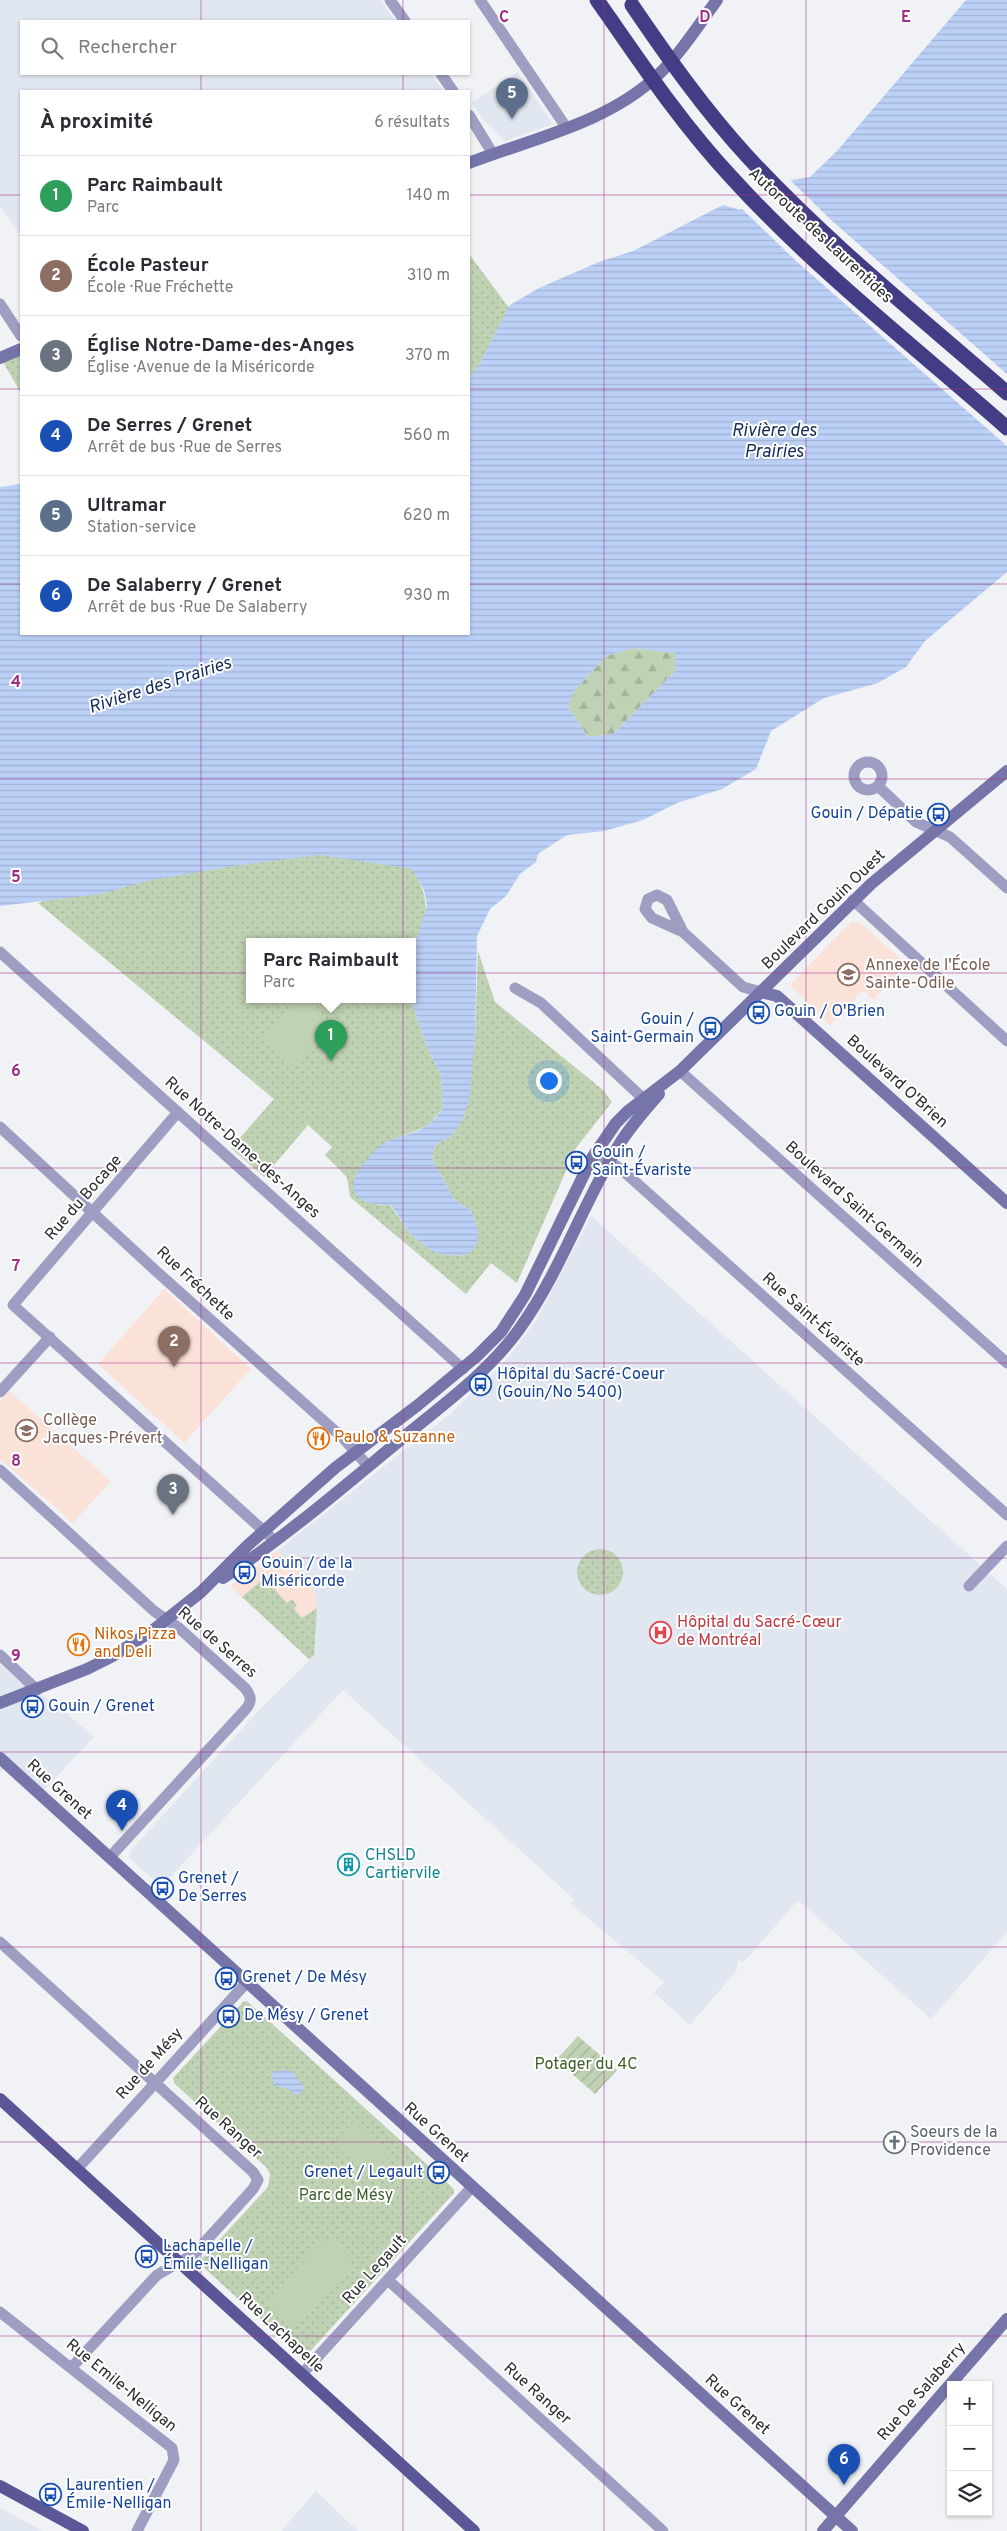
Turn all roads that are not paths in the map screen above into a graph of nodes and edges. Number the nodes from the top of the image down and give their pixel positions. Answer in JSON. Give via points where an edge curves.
{"nodes":[{"id":1,"x":390,"y":0,"type":"edge"},
{"id":2,"x":480,"y":0,"type":"edge"},
{"id":3,"x":597,"y":0,"type":"edge"},
{"id":4,"x":715,"y":1,"type":"edge"},
{"id":5,"x":631,"y":3,"type":"edge"},
{"id":6,"x":404,"y":20,"type":"edge"},
{"id":7,"x":442,"y":75,"type":"edge"},
{"id":8,"x":452,"y":90,"type":"edge"},
{"id":9,"x":470,"y":116,"type":"edge"},
{"id":10,"x":566,"y":128,"type":"junction"},
{"id":11,"x":493,"y":154,"type":"junction"},
{"id":12,"x":470,"y":163,"type":"edge"},
{"id":13,"x":0,"y":304,"type":"edge"},
{"id":14,"x":20,"y":334,"type":"edge"},
{"id":15,"x":20,"y":349,"type":"edge"},
{"id":16,"x":0,"y":358,"type":"edge"},
{"id":17,"x":1007,"y":393,"type":"edge"},
{"id":18,"x":1007,"y":428,"type":"edge"},
{"id":19,"x":1007,"y":771,"type":"edge"},
{"id":20,"x":878,"y":786,"type":"dead end"},
{"id":21,"x":935,"y":830,"type":"junction"},
{"id":22,"x":1007,"y":888,"type":"edge"},
{"id":23,"x":853,"y":900,"type":"junction"},
{"id":24,"x":683,"y":932,"type":"dead end"},
{"id":25,"x":0,"y":952,"type":"edge"},
{"id":26,"x":515,"y":988,"type":"dead end"},
{"id":27,"x":761,"y":992,"type":"junction"},
{"id":28,"x":1007,"y":1041,"type":"edge"},
{"id":29,"x":680,"y":1071,"type":"junction"},
{"id":30,"x":647,"y":1102,"type":"junction"},
{"id":31,"x":178,"y":1112,"type":"junction"},
{"id":32,"x":0,"y":1127,"type":"edge"},
{"id":33,"x":596,"y":1152,"type":"junction"},
{"id":34,"x":610,"y":1161,"type":"junction"},
{"id":35,"x":1007,"y":1203,"type":"edge"},
{"id":36,"x":94,"y":1211,"type":"junction"},
{"id":37,"x":50,"y":1337,"type":"junction"},
{"id":38,"x":1007,"y":1363,"type":"edge"},
{"id":39,"x":463,"y":1369,"type":"junction"},
{"id":40,"x":0,"y":1392,"type":"edge"},
{"id":41,"x":356,"y":1452,"type":"junction"},
{"id":42,"x":368,"y":1466,"type":"junction"},
{"id":43,"x":0,"y":1470,"type":"edge"},
{"id":44,"x":1007,"y":1515,"type":"edge"},
{"id":45,"x":265,"y":1532,"type":"junction"},
{"id":46,"x":275,"y":1541,"type":"junction"},
{"id":47,"x":1007,"y":1546,"type":"edge"},
{"id":48,"x":969,"y":1586,"type":"dead end"},
{"id":49,"x":201,"y":1592,"type":"junction"},
{"id":50,"x":167,"y":1620,"type":"junction"},
{"id":51,"x":0,"y":1655,"type":"edge"},
{"id":52,"x":37,"y":1690,"type":"junction"},
{"id":53,"x":0,"y":1703,"type":"edge"},
{"id":54,"x":0,"y":1758,"type":"edge"},
{"id":55,"x":110,"y":1857,"type":"junction"},
{"id":56,"x":0,"y":1942,"type":"edge"},
{"id":57,"x":247,"y":1982,"type":"junction"},
{"id":58,"x":154,"y":2083,"type":"junction"},
{"id":59,"x":0,"y":2099,"type":"edge"},
{"id":60,"x":77,"y":2169,"type":"junction"},
{"id":61,"x":472,"y":2187,"type":"junction"},
{"id":62,"x":179,"y":2262,"type":"junction"},
{"id":63,"x":388,"y":2280,"type":"junction"},
{"id":64,"x":0,"y":2312,"type":"edge"},
{"id":65,"x":1007,"y":2320,"type":"edge"},
{"id":66,"x":72,"y":2367,"type":"junction"},
{"id":67,"x":302,"y":2374,"type":"junction"},
{"id":68,"x":0,"y":2486,"type":"edge"},
{"id":69,"x":836,"y":2516,"type":"junction"},
{"id":70,"x":83,"y":2531,"type":"edge"},
{"id":71,"x":138,"y":2531,"type":"edge"},
{"id":72,"x":474,"y":2531,"type":"edge"},
{"id":73,"x":664,"y":2531,"type":"edge"},
{"id":74,"x":823,"y":2531,"type":"edge"},
{"id":75,"x":852,"y":2531,"type":"edge"}],
"edges":[{"from":1,"to":6,"type":"street"},
{"from":2,"to":10,"type":"street"},
{"from":3,"to":18,"type":"highway","name":"Autoroute des Laurentides","bridge":true,"via":[[691,131],[754,201],[808,253]]},
{"from":4,"to":10,"type":"street","via":[[684,46],[657,76],[613,106]]},
{"from":5,"to":17,"type":"highway","name":"Autoroute des Laurentides","bridge":true,"via":[[692,89],[771,181],[838,245]]},
{"from":7,"to":8,"type":"street"},
{"from":9,"to":11,"type":"street"},
{"from":10,"to":11,"type":"street"},
{"from":11,"to":12,"type":"street"},
{"from":13,"to":14,"type":"street"},
{"from":15,"to":16,"type":"street"},
{"from":19,"to":21,"type":"street","name":"Boulevard Gouin Ouest"},
{"from":20,"to":21,"type":"street","via":[[916,822]]},
{"from":21,"to":22,"type":"street","via":[[950,837]]},
{"from":21,"to":23,"type":"street","name":"Boulevard Gouin Ouest"},
{"from":23,"to":27,"type":"street","name":"Boulevard Gouin Ouest"},
{"from":23,"to":28,"type":"street"},
{"from":24,"to":27,"type":"street","via":[[743,987]]},
{"from":25,"to":31,"type":"street","name":"Rue Notre-Dame-des-Anges"},
{"from":26,"to":30,"type":"street","via":[[541,1003]]},
{"from":27,"to":29,"type":"street","name":"Boulevard Gouin Ouest"},
{"from":27,"to":35,"type":"street","name":"Boulevard O'Brien","via":[[777,996]]},
{"from":29,"to":30,"type":"street","name":"Boulevard Gouin Ouest"},
{"from":29,"to":38,"type":"street","name":"Boulevard Saint-Germain"},
{"from":30,"to":33,"type":"street","name":"Boulevard Gouin Ouest","via":[[620,1119]]},
{"from":30,"to":34,"type":"street","name":"Boulevard Gouin Ouest"},
{"from":31,"to":36,"type":"street","name":"Rue du Bocage"},
{"from":31,"to":39,"type":"street","name":"Rue Notre-Dame-des-Anges"},
{"from":32,"to":36,"type":"street","name":"Rue Fréchette"},
{"from":33,"to":34,"type":"street","name":"Rue Saint-Évariste"},
{"from":33,"to":39,"type":"street","name":"Boulevard Gouin Ouest","via":[[544,1261],[514,1313]]},
{"from":34,"to":42,"type":"street","name":"Boulevard Gouin Ouest","via":[[541,1294],[519,1329],[486,1367]]},
{"from":34,"to":44,"type":"street","name":"Rue Saint-Évariste"},
{"from":36,"to":37,"type":"street","name":"Rue du Bocage","via":[[13,1305]]},
{"from":36,"to":41,"type":"street","name":"Rue Fréchette"},
{"from":37,"to":40,"type":"street"},
{"from":37,"to":45,"type":"street"},
{"from":39,"to":41,"type":"street","name":"Boulevard Gouin Ouest"},
{"from":41,"to":42,"type":"street","name":"Rue Fréchette"},
{"from":41,"to":45,"type":"street","name":"Boulevard Gouin Ouest"},
{"from":42,"to":46,"type":"street","name":"Boulevard Gouin Ouest"},
{"from":43,"to":50,"type":"street","name":"Rue de Serres"},
{"from":45,"to":46,"type":"street"},
{"from":45,"to":49,"type":"street","name":"Boulevard Gouin Ouest"},
{"from":46,"to":49,"type":"street","name":"Boulevard Gouin Ouest"},
{"from":47,"to":48,"type":"street"},
{"from":49,"to":50,"type":"street","name":"Boulevard Gouin Ouest"},
{"from":50,"to":52,"type":"street","name":"Boulevard Gouin Ouest","via":[[111,1657]]},
{"from":50,"to":55,"type":"street","name":"Rue de Serres","via":[[245,1688],[250,1694],[250,1703]]},
{"from":51,"to":52,"type":"street"},
{"from":52,"to":53,"type":"street","name":"Boulevard Gouin Ouest"},
{"from":54,"to":55,"type":"street","name":"Rue Grenet"},
{"from":55,"to":57,"type":"street","name":"Rue Grenet"},
{"from":56,"to":58,"type":"street","name":"Rue Ranger"},
{"from":57,"to":58,"type":"street","name":"Rue de Mésy"},
{"from":57,"to":61,"type":"street","name":"Rue Grenet"},
{"from":58,"to":60,"type":"street","name":"Rue de Mésy"},
{"from":58,"to":62,"type":"street","name":"Rue Ranger","via":[[258,2180],[194,2254]]},
{"from":59,"to":60,"type":"main road","name":"Rue Lachapelle"},
{"from":60,"to":62,"type":"main road","name":"Rue Lachapelle"},
{"from":61,"to":63,"type":"street","name":"Rue Legault"},
{"from":61,"to":69,"type":"street","name":"Rue Grenet"},
{"from":62,"to":66,"type":"street","name":"Rue Ranger","via":[[157,2275]]},
{"from":62,"to":67,"type":"main road","name":"Rue Lachapelle"},
{"from":63,"to":67,"type":"street","name":"Rue Legault"},
{"from":63,"to":73,"type":"street","name":"Rue Ranger"},
{"from":64,"to":66,"type":"street","name":"Rue Emile-Nelligan"},
{"from":65,"to":69,"type":"street","name":"Rue De Salaberry"},
{"from":66,"to":71,"type":"street","name":"Rue Emile-Nelligan","via":[[175,2452],[172,2466]]},
{"from":67,"to":72,"type":"main road","name":"Rue Lachapelle"},
{"from":68,"to":70,"type":"main road"},
{"from":69,"to":74,"type":"street","name":"Rue De Salaberry"},
{"from":69,"to":75,"type":"street","name":"Rue Grenet"}]}
